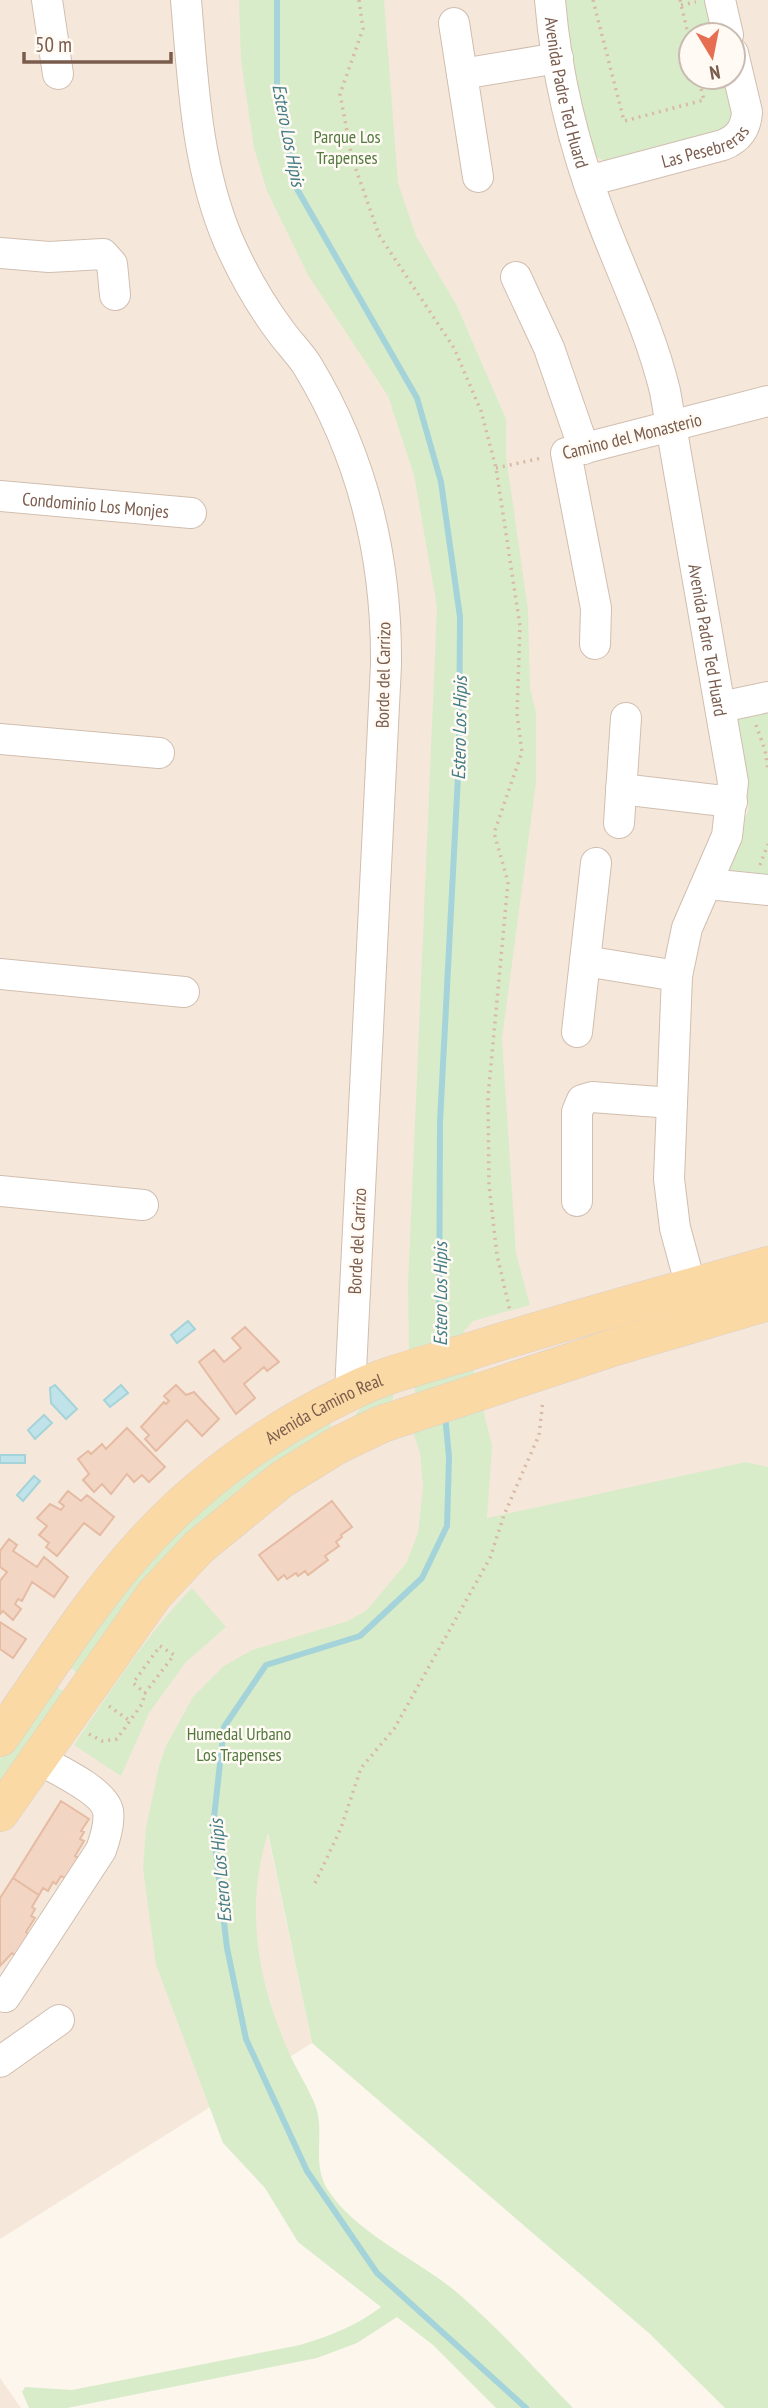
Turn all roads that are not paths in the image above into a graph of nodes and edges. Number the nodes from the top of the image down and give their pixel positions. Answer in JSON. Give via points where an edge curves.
{"nodes":[{"id":1,"x":47,"y":0,"type":"edge"},
{"id":2,"x":186,"y":0,"type":"edge"},
{"id":3,"x":550,"y":0,"type":"edge"},
{"id":4,"x":720,"y":0,"type":"edge"},
{"id":5,"x":725,"y":21,"type":"edge"},
{"id":6,"x":454,"y":23,"type":"dead end"},
{"id":7,"x":558,"y":58,"type":"junction"},
{"id":8,"x":58,"y":74,"type":"dead end"},
{"id":9,"x":462,"y":74,"type":"junction"},
{"id":10,"x":742,"y":91,"type":"edge"},
{"id":11,"x":478,"y":177,"type":"dead end"},
{"id":12,"x":588,"y":181,"type":"junction"},
{"id":13,"x":0,"y":253,"type":"edge"},
{"id":14,"x":516,"y":277,"type":"dead end"},
{"id":15,"x":115,"y":295,"type":"dead end"},
{"id":16,"x":768,"y":401,"type":"edge"},
{"id":17,"x":672,"y":426,"type":"junction"},
{"id":18,"x":575,"y":451,"type":"junction"},
{"id":19,"x":0,"y":496,"type":"edge"},
{"id":20,"x":191,"y":513,"type":"dead end"},
{"id":21,"x":595,"y":644,"type":"dead end"},
{"id":22,"x":768,"y":697,"type":"edge"},
{"id":23,"x":721,"y":707,"type":"junction"},
{"id":24,"x":626,"y":718,"type":"dead end"},
{"id":25,"x":0,"y":739,"type":"edge"},
{"id":26,"x":159,"y":753,"type":"dead end"},
{"id":27,"x":621,"y":789,"type":"junction"},
{"id":28,"x":732,"y":802,"type":"junction"},
{"id":29,"x":619,"y":823,"type":"dead end"},
{"id":30,"x":596,"y":863,"type":"dead end"},
{"id":31,"x":708,"y":884,"type":"junction"},
{"id":32,"x":768,"y":890,"type":"edge"},
{"id":33,"x":585,"y":961,"type":"junction"},
{"id":34,"x":0,"y":974,"type":"edge"},
{"id":35,"x":677,"y":976,"type":"junction"},
{"id":36,"x":184,"y":992,"type":"dead end"},
{"id":37,"x":577,"y":1032,"type":"dead end"},
{"id":38,"x":672,"y":1103,"type":"junction"},
{"id":39,"x":0,"y":1191,"type":"edge"},
{"id":40,"x":577,"y":1201,"type":"dead end"},
{"id":41,"x":143,"y":1205,"type":"dead end"},
{"id":42,"x":768,"y":1265,"type":"edge"},
{"id":43,"x":676,"y":1291,"type":"junction"},
{"id":44,"x":768,"y":1302,"type":"edge"},
{"id":45,"x":650,"y":1336,"type":"junction"},
{"id":46,"x":350,"y":1391,"type":"junction"},
{"id":47,"x":325,"y":1453,"type":"junction"},
{"id":48,"x":44,"y":1675,"type":"junction"},
{"id":49,"x":86,"y":1710,"type":"junction"},
{"id":50,"x":0,"y":1738,"type":"edge"},
{"id":51,"x":38,"y":1759,"type":"junction"},
{"id":52,"x":0,"y":1814,"type":"edge"},
{"id":53,"x":5,"y":1997,"type":"dead end"},
{"id":54,"x":59,"y":2020,"type":"dead end"},
{"id":55,"x":0,"y":2062,"type":"edge"}],
"edges":[{"from":1,"to":8,"type":"street"},
{"from":2,"to":46,"type":"street","name":"Borde del Carrizo","via":[[198,135],[215,205],[260,302],[305,362],[338,423],[369,510],[384,594],[386,665]]},
{"from":3,"to":7,"type":"street","name":"Avenida Padre Ted Huard"},
{"from":4,"to":5,"type":"street"},
{"from":6,"to":9,"type":"street"},
{"from":7,"to":9,"type":"street"},
{"from":7,"to":12,"type":"street","name":"Avenida Padre Ted Huard"},
{"from":9,"to":11,"type":"street"},
{"from":10,"to":12,"type":"street","name":"Las Pesebreras","via":[[746,121],[738,136],[723,145]]},
{"from":12,"to":17,"type":"street","name":"Avenida Padre Ted Huard","via":[[650,337]]},
{"from":13,"to":15,"type":"street","via":[[49,257],[103,254],[112,264]]},
{"from":14,"to":18,"type":"street","via":[[549,348]]},
{"from":16,"to":17,"type":"street","name":"Camino del Monasterio"},
{"from":17,"to":18,"type":"street","name":"Camino del Monasterio"},
{"from":17,"to":23,"type":"street","name":"Avenida Padre Ted Huard"},
{"from":18,"to":21,"type":"street","via":[[596,608]]},
{"from":19,"to":20,"type":"street","name":"Condominio Los Monjes"},
{"from":22,"to":23,"type":"street"},
{"from":23,"to":28,"type":"street","name":"Avenida Padre Ted Huard"},
{"from":24,"to":27,"type":"street"},
{"from":25,"to":26,"type":"street"},
{"from":27,"to":28,"type":"street"},
{"from":27,"to":29,"type":"street"},
{"from":28,"to":31,"type":"street","name":"Avenida Padre Ted Huard","via":[[727,836]]},
{"from":30,"to":33,"type":"street"},
{"from":31,"to":32,"type":"street"},
{"from":31,"to":35,"type":"street","name":"Avenida Padre Ted Huard","via":[[687,928]]},
{"from":33,"to":35,"type":"street"},
{"from":33,"to":37,"type":"street"},
{"from":34,"to":36,"type":"street"},
{"from":35,"to":38,"type":"street","name":"Avenida Padre Ted Huard"},
{"from":38,"to":40,"type":"street","via":[[582,1100],[577,1112]]},
{"from":38,"to":43,"type":"street","name":"Avenida Padre Ted Huard","via":[[670,1195]]},
{"from":39,"to":41,"type":"street"},
{"from":42,"to":43,"type":"main road","name":"Avenida Camino Real"},
{"from":43,"to":45,"type":"main road","via":[[648,1317]]},
{"from":43,"to":46,"type":"main road","name":"Avenida Camino Real","via":[[504,1331]]},
{"from":44,"to":45,"type":"main road","name":"Avenida Camino Real"},
{"from":45,"to":47,"type":"main road","name":"Avenida Camino Real","via":[[535,1384],[401,1418]]},
{"from":46,"to":47,"type":"main road"},
{"from":46,"to":48,"type":"main road","name":"Avenida Camino Real","via":[[271,1436],[192,1495],[109,1584]]},
{"from":47,"to":49,"type":"main road","name":"Avenida Camino Real","via":[[252,1502],[191,1555],[134,1621]]},
{"from":48,"to":49,"type":"main road","via":[[67,1682]]},
{"from":48,"to":50,"type":"main road","name":"Avenida Camino Real"},
{"from":49,"to":51,"type":"main road","name":"Avenida Camino Real"},
{"from":51,"to":52,"type":"main road","name":"Avenida Camino Real"},
{"from":51,"to":53,"type":"street","via":[[102,1798],[108,1812],[106,1836]]},
{"from":54,"to":55,"type":"street"}]}
